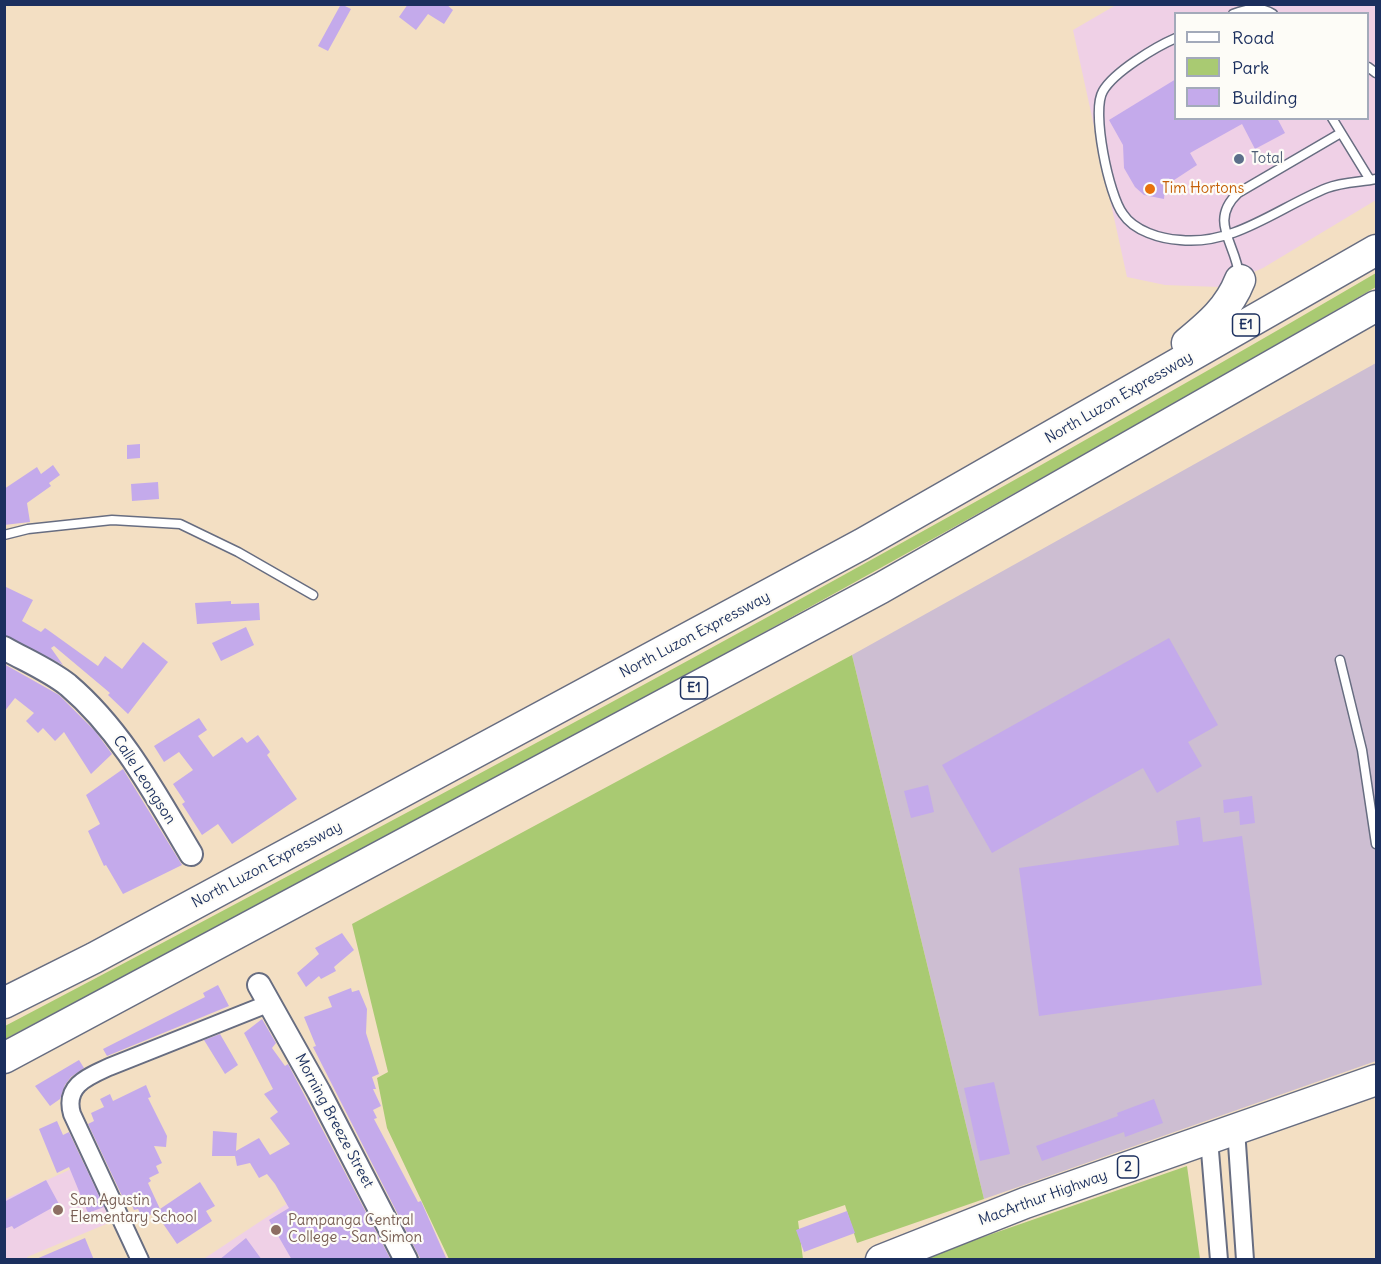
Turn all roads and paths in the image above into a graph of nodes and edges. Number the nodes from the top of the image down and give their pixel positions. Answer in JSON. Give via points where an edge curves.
{"nodes":[{"id":1,"x":1238,"y":12,"type":"edge"},
{"id":2,"x":1270,"y":12,"type":"edge"},
{"id":3,"x":1174,"y":39,"type":"edge"},
{"id":4,"x":1333,"y":120,"type":"edge"},
{"id":5,"x":1339,"y":134,"type":"junction"},
{"id":6,"x":1373,"y":180,"type":"edge"},
{"id":7,"x":1226,"y":237,"type":"junction"},
{"id":8,"x":1377,"y":250,"type":"edge"},
{"id":9,"x":1240,"y":280,"type":"joint"},
{"id":10,"x":1377,"y":306,"type":"edge"},
{"id":11,"x":1114,"y":401,"type":"junction"},
{"id":12,"x":4,"y":535,"type":"edge"},
{"id":13,"x":313,"y":595,"type":"dead end"},
{"id":14,"x":4,"y":648,"type":"edge"},
{"id":15,"x":1340,"y":660,"type":"dead end"},
{"id":16,"x":1377,"y":844,"type":"edge"},
{"id":17,"x":191,"y":855,"type":"dead end"},
{"id":18,"x":265,"y":994,"type":"joint"},
{"id":19,"x":4,"y":1003,"type":"edge"},
{"id":20,"x":4,"y":1058,"type":"edge"},
{"id":21,"x":1377,"y":1080,"type":"edge"},
{"id":22,"x":1222,"y":1134,"type":"junction"},
{"id":23,"x":1239,"y":1179,"type":"junction"},
{"id":24,"x":1213,"y":1183,"type":"junction"},
{"id":25,"x":140,"y":1260,"type":"edge"},
{"id":26,"x":406,"y":1260,"type":"edge"},
{"id":27,"x":881,"y":1260,"type":"edge"},
{"id":28,"x":1219,"y":1260,"type":"edge"},
{"id":29,"x":1245,"y":1260,"type":"edge"}],
"edges":[{"from":1,"to":2,"type":"lane","via":[[1264,8]]},
{"from":3,"to":7,"type":"lane","via":[[1159,45],[1104,89],[1098,109],[1105,156],[1122,214],[1136,225],[1157,236],[1181,241]]},
{"from":4,"to":5,"type":"lane"},
{"from":5,"to":6,"type":"lane"},
{"from":5,"to":7,"type":"lane","via":[[1227,203]]},
{"from":6,"to":7,"type":"lane","via":[[1329,187]]},
{"from":7,"to":9,"type":"lane","via":[[1239,267]]},
{"from":8,"to":11,"type":"highway","name":"North Luzon Expressway","number":"E1"},
{"from":9,"to":11,"type":"highway","via":[[1215,321]]},
{"from":10,"to":20,"type":"highway","number":"E1","via":[[881,588]]},
{"from":11,"to":19,"type":"highway","name":"North Luzon Expressway","number":"E1","via":[[784,587]]},
{"from":12,"to":13,"type":"lane","via":[[112,520],[180,524]]},
{"from":14,"to":17,"type":"main road","name":"Calle Leongson","via":[[68,685],[111,730],[131,755]]},
{"from":15,"to":16,"type":"lane","via":[[1362,750]]},
{"from":18,"to":25,"type":"street","via":[[86,1078],[73,1090],[72,1114]]},
{"from":18,"to":26,"type":"main road","name":"Morning Breeze Street"},
{"from":21,"to":22,"type":"highway","name":"MacArthur Highway","number":"2"},
{"from":22,"to":23,"type":"street"},
{"from":22,"to":24,"type":"street"},
{"from":22,"to":27,"type":"highway","name":"MacArthur Highway","number":"2","via":[[1025,1203]]},
{"from":23,"to":24,"type":"street"},
{"from":23,"to":29,"type":"street"},
{"from":24,"to":28,"type":"street"}]}
